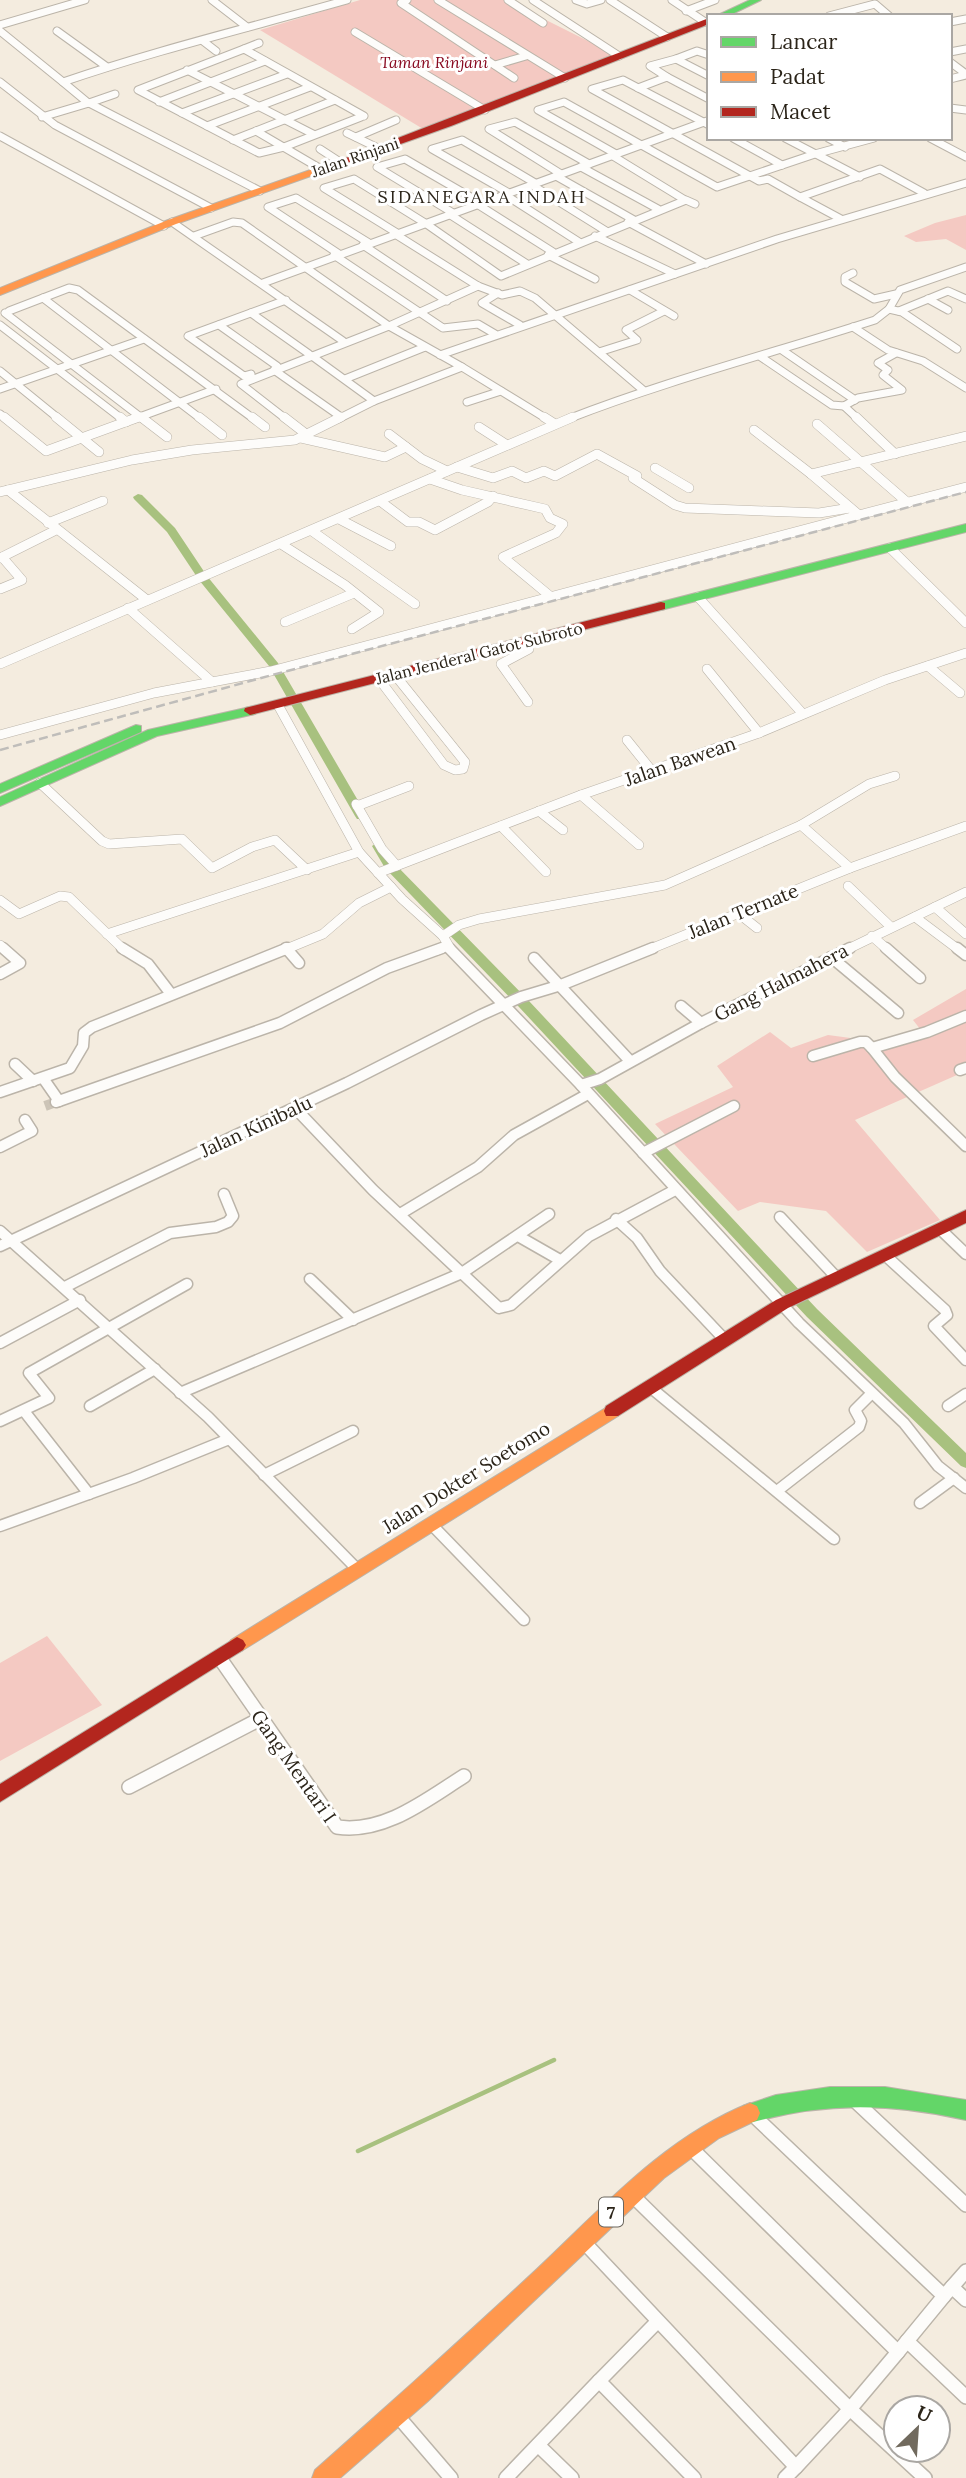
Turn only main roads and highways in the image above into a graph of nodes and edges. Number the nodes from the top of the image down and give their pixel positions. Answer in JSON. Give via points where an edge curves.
{"nodes":[{"id":1,"x":754,"y":0,"type":"edge"},
{"id":2,"x":725,"y":14,"type":"edge"},
{"id":3,"x":707,"y":23,"type":"edge"},
{"id":4,"x":0,"y":292,"type":"edge"},
{"id":5,"x":966,"y":518,"type":"edge"},
{"id":6,"x":966,"y":528,"type":"edge"},
{"id":7,"x":666,"y":600,"type":"junction"},
{"id":8,"x":287,"y":698,"type":"junction"},
{"id":9,"x":0,"y":789,"type":"edge"},
{"id":10,"x":0,"y":802,"type":"edge"},
{"id":11,"x":966,"y":1216,"type":"edge"},
{"id":12,"x":0,"y":1794,"type":"edge"},
{"id":13,"x":966,"y":2110,"type":"edge"},
{"id":14,"x":326,"y":2477,"type":"edge"}],
"edges":[{"from":1,"to":2,"type":"main road","name":"Jalan Rinjani"},
{"from":3,"to":4,"type":"main road","name":"Jalan Rinjani","via":[[485,110],[168,224]]},
{"from":5,"to":7,"type":"main road","name":"Jalan Jenderal Gatot Subroto"},
{"from":6,"to":7,"type":"main road","name":"Jalan Jenderal Gatot Subroto","via":[[698,597]]},
{"from":7,"to":8,"type":"main road","name":"Jalan Jenderal Gatot Subroto"},
{"from":7,"to":8,"type":"main road","name":"Jalan Jenderal Gatot Subroto","via":[[528,641],[503,653]]},
{"from":8,"to":9,"type":"main road","name":"Jalan Jenderal Gatot Subroto","via":[[147,724]]},
{"from":8,"to":10,"type":"main road","name":"Jalan Jenderal Gatot Subroto","via":[[153,733]]},
{"from":11,"to":12,"type":"main road","name":"Jalan Dokter Soetomo","via":[[787,1301]]},
{"from":13,"to":14,"type":"main road","number":"7","via":[[884,2096],[822,2096],[751,2113],[688,2145]]}]}
